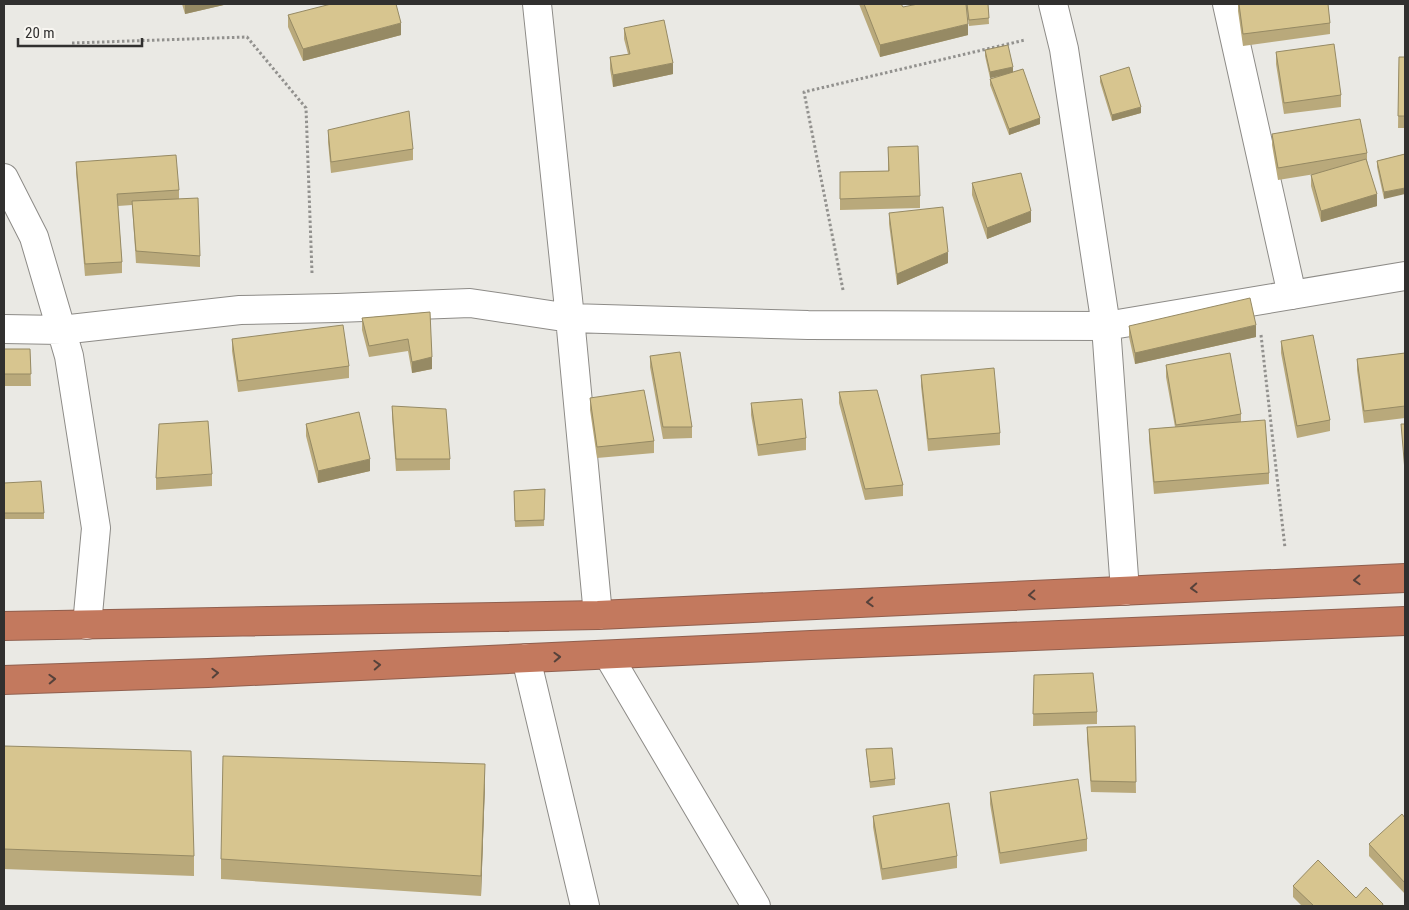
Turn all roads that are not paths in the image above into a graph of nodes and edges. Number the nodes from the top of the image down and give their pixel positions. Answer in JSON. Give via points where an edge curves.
{"nodes":[{"id":1,"x":537,"y":4,"type":"edge"},
{"id":2,"x":1053,"y":4,"type":"edge"},
{"id":3,"x":1227,"y":4,"type":"edge"},
{"id":4,"x":4,"y":178,"type":"edge"},
{"id":5,"x":1405,"y":276,"type":"edge"},
{"id":6,"x":1292,"y":295,"type":"junction"},
{"id":7,"x":570,"y":318,"type":"junction"},
{"id":8,"x":1106,"y":326,"type":"junction"},
{"id":9,"x":4,"y":329,"type":"edge"},
{"id":10,"x":61,"y":330,"type":"junction"},
{"id":11,"x":1405,"y":578,"type":"edge"},
{"id":12,"x":1125,"y":591,"type":"junction"},
{"id":13,"x":598,"y":614,"type":"junction"},
{"id":14,"x":1405,"y":621,"type":"edge"},
{"id":15,"x":87,"y":625,"type":"junction"},
{"id":16,"x":4,"y":626,"type":"edge"},
{"id":17,"x":608,"y":655,"type":"junction"},
{"id":18,"x":526,"y":658,"type":"junction"},
{"id":19,"x":4,"y":680,"type":"edge"},
{"id":20,"x":585,"y":906,"type":"edge"},
{"id":21,"x":756,"y":906,"type":"edge"}],
"edges":[{"from":1,"to":7,"type":"street"},
{"from":2,"to":8,"type":"street","via":[[1064,49]]},
{"from":3,"to":6,"type":"street"},
{"from":4,"to":10,"type":"street","via":[[34,237]]},
{"from":5,"to":6,"type":"street"},
{"from":6,"to":8,"type":"street"},
{"from":7,"to":8,"type":"street","via":[[850,325]]},
{"from":7,"to":10,"type":"street","via":[[470,303],[240,310]]},
{"from":7,"to":13,"type":"street"},
{"from":8,"to":12,"type":"street"},
{"from":9,"to":10,"type":"street"},
{"from":10,"to":15,"type":"street","via":[[69,356],[96,528]]},
{"from":11,"to":12,"type":"highway","one_way":true},
{"from":12,"to":13,"type":"highway","one_way":true},
{"from":13,"to":15,"type":"highway"},
{"from":14,"to":17,"type":"highway"},
{"from":15,"to":16,"type":"highway"},
{"from":18,"to":17,"type":"highway","one_way":true},
{"from":17,"to":21,"type":"street"},
{"from":19,"to":18,"type":"highway","one_way":true},
{"from":18,"to":20,"type":"street"}]}
